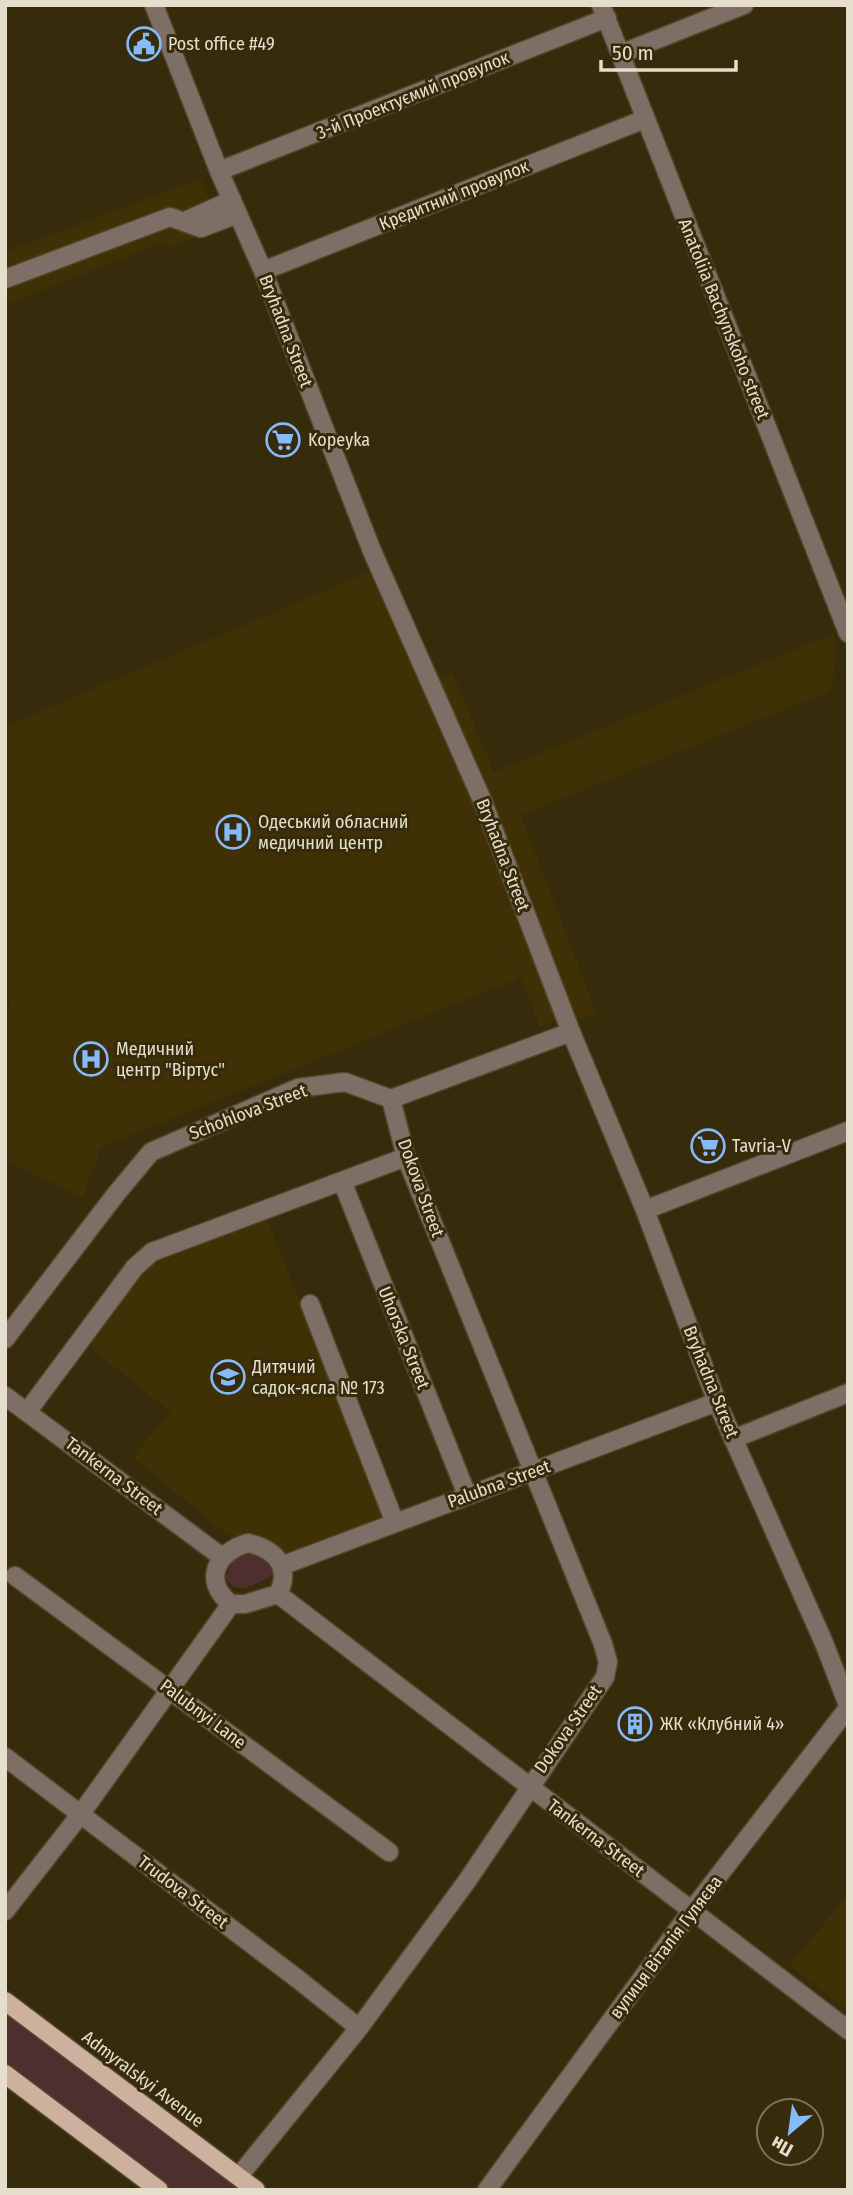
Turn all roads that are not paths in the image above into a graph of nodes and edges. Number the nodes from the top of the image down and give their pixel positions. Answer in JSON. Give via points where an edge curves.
{"nodes":[{"id":1,"x":154,"y":5,"type":"edge"},
{"id":2,"x":744,"y":5,"type":"edge"},
{"id":3,"x":604,"y":12,"type":"edge"},
{"id":4,"x":620,"y":54,"type":"junction"},
{"id":5,"x":645,"y":120,"type":"junction"},
{"id":6,"x":219,"y":171,"type":"junction"},
{"id":7,"x":235,"y":207,"type":"junction"},
{"id":8,"x":263,"y":271,"type":"junction"},
{"id":9,"x":5,"y":279,"type":"edge"},
{"id":10,"x":848,"y":633,"type":"edge"},
{"id":11,"x":571,"y":1032,"type":"junction"},
{"id":12,"x":391,"y":1099,"type":"junction"},
{"id":13,"x":848,"y":1131,"type":"edge"},
{"id":14,"x":406,"y":1157,"type":"junction"},
{"id":15,"x":342,"y":1181,"type":"junction"},
{"id":16,"x":645,"y":1210,"type":"junction"},
{"id":17,"x":310,"y":1304,"type":"dead end"},
{"id":18,"x":5,"y":1339,"type":"edge"},
{"id":19,"x":848,"y":1393,"type":"edge"},
{"id":20,"x":5,"y":1396,"type":"edge"},
{"id":21,"x":717,"y":1402,"type":"junction"},
{"id":22,"x":27,"y":1412,"type":"junction"},
{"id":23,"x":733,"y":1439,"type":"junction"},
{"id":24,"x":533,"y":1471,"type":"junction"},
{"id":25,"x":467,"y":1495,"type":"junction"},
{"id":26,"x":394,"y":1523,"type":"junction"},
{"id":27,"x":222,"y":1557,"type":"junction"},
{"id":28,"x":281,"y":1566,"type":"junction"},
{"id":29,"x":15,"y":1576,"type":"dead end"},
{"id":30,"x":278,"y":1594,"type":"junction"},
{"id":31,"x":231,"y":1604,"type":"junction"},
{"id":32,"x":171,"y":1690,"type":"junction"},
{"id":33,"x":848,"y":1706,"type":"edge"},
{"id":34,"x":5,"y":1757,"type":"edge"},
{"id":35,"x":528,"y":1786,"type":"junction"},
{"id":36,"x":80,"y":1815,"type":"junction"},
{"id":37,"x":389,"y":1852,"type":"dead end"},
{"id":38,"x":692,"y":1910,"type":"junction"},
{"id":39,"x":5,"y":1911,"type":"edge"},
{"id":40,"x":5,"y":2001,"type":"edge"},
{"id":41,"x":359,"y":2028,"type":"junction"},
{"id":42,"x":848,"y":2030,"type":"edge"},
{"id":43,"x":5,"y":2074,"type":"edge"},
{"id":44,"x":239,"y":2176,"type":"junction"},
{"id":45,"x":159,"y":2190,"type":"edge"},
{"id":46,"x":257,"y":2190,"type":"edge"},
{"id":47,"x":487,"y":2190,"type":"edge"}],
"edges":[{"from":1,"to":6,"type":"street","name":"Bryhadna Street"},
{"from":2,"to":4,"type":"street"},
{"from":3,"to":4,"type":"street","name":"Anatoliia Bachynskoho street"},
{"from":3,"to":6,"type":"street","name":"3-й Проектуємий провулок"},
{"from":4,"to":5,"type":"street","name":"Anatoliia Bachynskoho street"},
{"from":5,"to":8,"type":"street","name":"Кредитний провулок"},
{"from":5,"to":10,"type":"street","name":"Anatoliia Bachynskoho street"},
{"from":6,"to":7,"type":"street","name":"Bryhadna Street"},
{"from":7,"to":8,"type":"street","name":"Bryhadna Street"},
{"from":7,"to":9,"type":"street","via":[[201,228],[170,217]]},
{"from":8,"to":11,"type":"street","name":"Bryhadna Street","via":[[372,551],[484,802]]},
{"from":11,"to":12,"type":"street"},
{"from":11,"to":16,"type":"street","name":"Bryhadna Street"},
{"from":12,"to":14,"type":"street","name":"Dokova Street"},
{"from":12,"to":18,"type":"street","name":"Schohlova Street","via":[[345,1082],[298,1088],[151,1152]]},
{"from":13,"to":16,"type":"street"},
{"from":14,"to":15,"type":"street"},
{"from":14,"to":24,"type":"street","name":"Dokova Street"},
{"from":15,"to":22,"type":"street","via":[[152,1252],[135,1267]]},
{"from":15,"to":25,"type":"street","name":"Uhorska Street"},
{"from":16,"to":21,"type":"street","name":"Bryhadna Street"},
{"from":17,"to":26,"type":"street"},
{"from":19,"to":23,"type":"street"},
{"from":20,"to":22,"type":"street","name":"Tankerna Street"},
{"from":21,"to":23,"type":"street","name":"Bryhadna Street"},
{"from":21,"to":24,"type":"street","name":"Palubna Street"},
{"from":22,"to":27,"type":"street","name":"Tankerna Street"},
{"from":23,"to":33,"type":"street","name":"Bryhadna Street"},
{"from":24,"to":25,"type":"street","name":"Palubna Street"},
{"from":24,"to":35,"type":"street","name":"Dokova Street","via":[[608,1662],[605,1676]]},
{"from":25,"to":26,"type":"street","name":"Palubna Street"},
{"from":26,"to":28,"type":"street","name":"Palubna Street"},
{"from":27,"to":28,"type":"street","via":[[248,1544],[263,1546]]},
{"from":27,"to":31,"type":"street","via":[[215,1583],[220,1596]]},
{"from":28,"to":30,"type":"street","via":[[284,1583]]},
{"from":29,"to":32,"type":"street","name":"Palubnyi Lane"},
{"from":30,"to":31,"type":"street"},
{"from":30,"to":35,"type":"street","name":"Tankerna Street"},
{"from":31,"to":32,"type":"street"},
{"from":32,"to":36,"type":"street"},
{"from":32,"to":37,"type":"street","name":"Palubnyi Lane"},
{"from":33,"to":38,"type":"street","name":"вулиця Віталія Гуляєва"},
{"from":34,"to":36,"type":"street","name":"Trudova Street"},
{"from":35,"to":38,"type":"street","name":"Tankerna Street"},
{"from":35,"to":41,"type":"street","name":"Dokova Street","via":[[467,1881]]},
{"from":36,"to":39,"type":"street"},
{"from":36,"to":41,"type":"street","name":"Trudova Street"},
{"from":38,"to":42,"type":"street","name":"Tankerna Street"},
{"from":38,"to":47,"type":"street","name":"вулиця Віталія Гуляєва"},
{"from":40,"to":44,"type":"main road","name":"Admyralskyi Avenue"},
{"from":41,"to":44,"type":"street","name":"Dokova Street"},
{"from":43,"to":45,"type":"main road"},
{"from":44,"to":46,"type":"main road","name":"Admyralskyi Avenue"}]}
